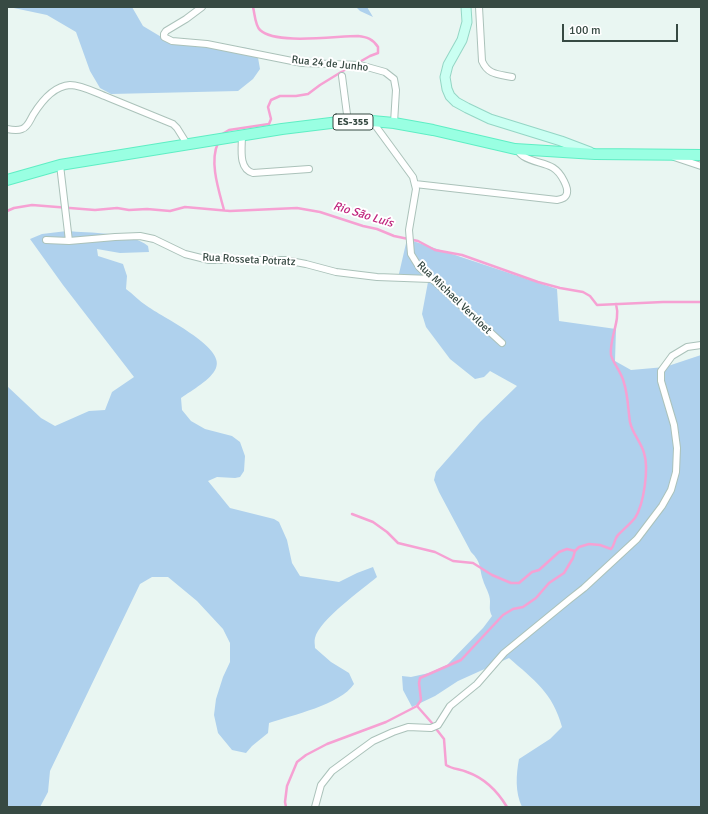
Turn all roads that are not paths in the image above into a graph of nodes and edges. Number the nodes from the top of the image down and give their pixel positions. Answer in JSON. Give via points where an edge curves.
{"nodes":[{"id":1,"x":202,"y":7,"type":"edge"},
{"id":2,"x":466,"y":7,"type":"edge"},
{"id":3,"x":479,"y":7,"type":"edge"},
{"id":4,"x":342,"y":76,"type":"dead end"},
{"id":5,"x":512,"y":77,"type":"dead end"},
{"id":6,"x":372,"y":121,"type":"junction"},
{"id":7,"x":348,"y":122,"type":"junction"},
{"id":8,"x":394,"y":123,"type":"junction"},
{"id":9,"x":7,"y":129,"type":"edge"},
{"id":10,"x":242,"y":135,"type":"junction"},
{"id":11,"x":187,"y":144,"type":"junction"},
{"id":12,"x":515,"y":149,"type":"junction"},
{"id":13,"x":595,"y":154,"type":"junction"},
{"id":14,"x":667,"y":155,"type":"junction"},
{"id":15,"x":701,"y":155,"type":"edge"},
{"id":16,"x":60,"y":165,"type":"junction"},
{"id":17,"x":701,"y":166,"type":"edge"},
{"id":18,"x":309,"y":169,"type":"dead end"},
{"id":19,"x":7,"y":180,"type":"edge"},
{"id":20,"x":415,"y":184,"type":"junction"},
{"id":21,"x":46,"y":240,"type":"dead end"},
{"id":22,"x":69,"y":241,"type":"junction"},
{"id":23,"x":431,"y":278,"type":"junction"},
{"id":24,"x":502,"y":343,"type":"dead end"},
{"id":25,"x":699,"y":345,"type":"edge"},
{"id":26,"x":315,"y":807,"type":"edge"}],
"edges":[{"from":1,"to":8,"type":"street","name":"Rua 24 de Junho","via":[[166,31],[164,37],[302,63],[360,65],[385,72],[394,79],[396,90]]},
{"from":2,"to":13,"type":"street","via":[[467,22],[462,40],[444,77],[450,96],[456,102],[490,119]]},
{"from":3,"to":5,"type":"street","via":[[482,61],[492,73]]},
{"from":4,"to":7,"type":"street"},
{"from":6,"to":7,"type":"main road","number":"ES-355"},
{"from":6,"to":8,"type":"main road","number":"ES-355"},
{"from":6,"to":20,"type":"street","via":[[408,169]]},
{"from":7,"to":10,"type":"main road","number":"ES-355"},
{"from":8,"to":12,"type":"main road","number":"ES-355"},
{"from":9,"to":11,"type":"street","via":[[23,129],[48,96],[68,85],[92,91],[173,124]]},
{"from":10,"to":11,"type":"main road","number":"ES-355"},
{"from":10,"to":18,"type":"street","via":[[243,163],[244,169],[248,172]]},
{"from":11,"to":16,"type":"main road","number":"ES-355"},
{"from":12,"to":13,"type":"main road","number":"ES-355"},
{"from":12,"to":20,"type":"street","via":[[524,156],[556,169],[566,185],[567,192],[563,199]]},
{"from":13,"to":14,"type":"main road","number":"ES-355"},
{"from":14,"to":15,"type":"main road","number":"ES-355"},
{"from":14,"to":17,"type":"street"},
{"from":16,"to":19,"type":"main road","number":"ES-355"},
{"from":16,"to":22,"type":"street"},
{"from":20,"to":23,"type":"street","name":"Rua Michael Vervloet","via":[[409,230],[411,254],[418,267]]},
{"from":21,"to":22,"type":"street","name":"Rua Rosseta Potratz"},
{"from":22,"to":23,"type":"street","name":"Rua Rosseta Potratz","via":[[140,236],[154,239],[185,254],[209,260],[284,260],[336,272],[377,277]]},
{"from":23,"to":24,"type":"street","name":"Rua Michael Vervloet"},
{"from":25,"to":26,"type":"street","via":[[687,347],[672,356],[661,371],[661,381],[674,425],[677,448],[676,472],[671,490],[662,506],[637,539],[584,588],[504,653],[477,684],[450,706],[438,725],[431,728],[408,727],[393,732],[368,745],[332,771],[321,785]]}]}
